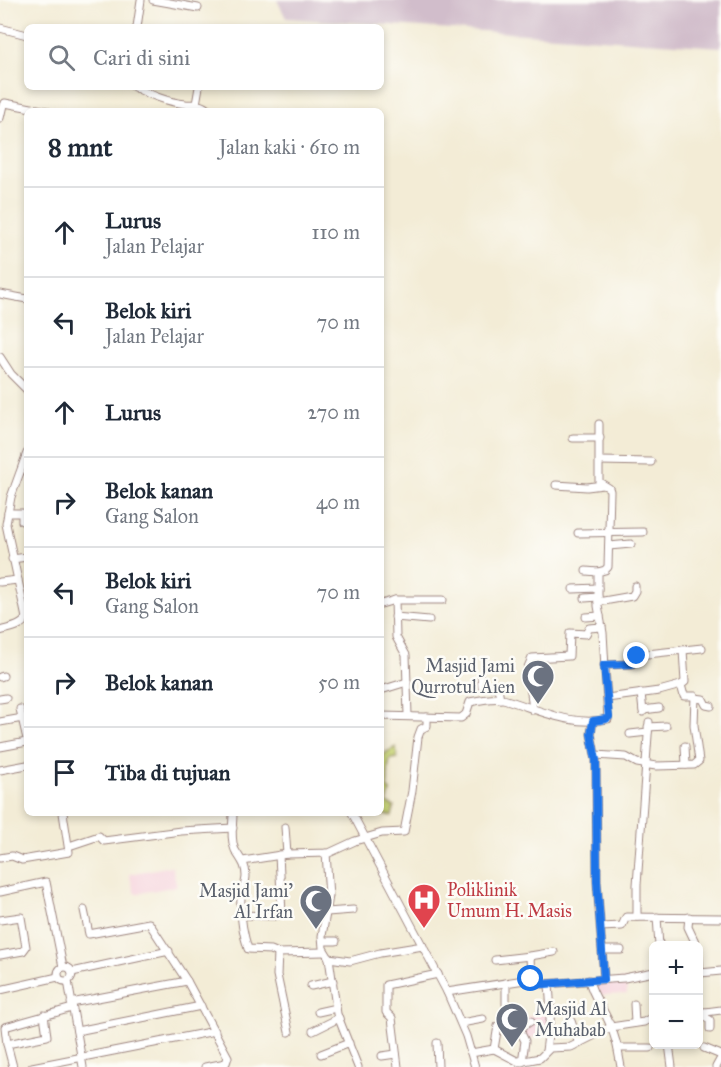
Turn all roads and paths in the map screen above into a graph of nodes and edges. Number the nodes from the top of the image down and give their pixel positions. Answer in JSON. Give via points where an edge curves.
{"nodes":[{"id":1,"x":141,"y":0,"type":"edge"},
{"id":2,"x":153,"y":0,"type":"edge"},
{"id":3,"x":198,"y":8,"type":"dead end"},
{"id":4,"x":137,"y":24,"type":"edge"},
{"id":5,"x":0,"y":30,"type":"edge"},
{"id":6,"x":24,"y":34,"type":"edge"},
{"id":7,"x":140,"y":90,"type":"edge"},
{"id":8,"x":198,"y":90,"type":"edge"},
{"id":9,"x":196,"y":104,"type":"junction"},
{"id":10,"x":184,"y":107,"type":"edge"},
{"id":11,"x":31,"y":108,"type":"edge"},
{"id":12,"x":205,"y":108,"type":"edge"},
{"id":13,"x":0,"y":118,"type":"edge"},
{"id":14,"x":0,"y":294,"type":"edge"},
{"id":15,"x":24,"y":298,"type":"edge"},
{"id":16,"x":0,"y":357,"type":"edge"},
{"id":17,"x":24,"y":387,"type":"edge"},
{"id":18,"x":599,"y":424,"type":"dead end"},
{"id":19,"x":573,"y":438,"type":"dead end"},
{"id":20,"x":600,"y":438,"type":"junction"},
{"id":21,"x":24,"y":461,"type":"edge"},
{"id":22,"x":600,"y":461,"type":"junction"},
{"id":23,"x":651,"y":462,"type":"dead end"},
{"id":24,"x":556,"y":485,"type":"dead end"},
{"id":25,"x":603,"y":485,"type":"junction"},
{"id":26,"x":0,"y":496,"type":"edge"},
{"id":27,"x":11,"y":497,"type":"junction"},
{"id":28,"x":8,"y":513,"type":"junction"},
{"id":29,"x":24,"y":521,"type":"edge"},
{"id":30,"x":643,"y":532,"type":"dead end"},
{"id":31,"x":578,"y":533,"type":"dead end"},
{"id":32,"x":609,"y":533,"type":"junction"},
{"id":33,"x":631,"y":544,"type":"dead end"},
{"id":34,"x":609,"y":546,"type":"junction"},
{"id":35,"x":24,"y":557,"type":"edge"},
{"id":36,"x":12,"y":559,"type":"junction"},
{"id":37,"x":586,"y":571,"type":"dead end"},
{"id":38,"x":598,"y":572,"type":"junction"},
{"id":39,"x":24,"y":576,"type":"edge"},
{"id":40,"x":17,"y":579,"type":"junction"},
{"id":41,"x":0,"y":582,"type":"edge"},
{"id":42,"x":635,"y":586,"type":"dead end"},
{"id":43,"x":598,"y":588,"type":"junction"},
{"id":44,"x":573,"y":589,"type":"dead end"},
{"id":45,"x":585,"y":598,"type":"dead end"},
{"id":46,"x":395,"y":600,"type":"junction"},
{"id":47,"x":443,"y":600,"type":"dead end"},
{"id":48,"x":598,"y":600,"type":"junction"},
{"id":49,"x":384,"y":603,"type":"edge"},
{"id":50,"x":24,"y":605,"type":"edge"},
{"id":51,"x":600,"y":616,"type":"junction"},
{"id":52,"x":395,"y":617,"type":"junction"},
{"id":53,"x":586,"y":617,"type":"dead end"},
{"id":54,"x":429,"y":620,"type":"dead end"},
{"id":55,"x":24,"y":621,"type":"edge"},
{"id":56,"x":602,"y":627,"type":"junction"},
{"id":57,"x":0,"y":631,"type":"edge"},
{"id":58,"x":702,"y":648,"type":"dead end"},
{"id":59,"x":683,"y":650,"type":"junction"},
{"id":60,"x":604,"y":665,"type":"junction"},
{"id":61,"x":482,"y":678,"type":"dead end"},
{"id":62,"x":407,"y":682,"type":"junction"},
{"id":63,"x":681,"y":685,"type":"junction"},
{"id":64,"x":384,"y":689,"type":"edge"},
{"id":65,"x":641,"y":693,"type":"junction"},
{"id":66,"x":607,"y":698,"type":"junction"},
{"id":67,"x":695,"y":698,"type":"junction"},
{"id":68,"x":500,"y":699,"type":"junction"},
{"id":69,"x":711,"y":706,"type":"dead end"},
{"id":70,"x":659,"y":708,"type":"dead end"},
{"id":71,"x":20,"y":709,"type":"dead end"},
{"id":72,"x":533,"y":710,"type":"junction"},
{"id":73,"x":384,"y":716,"type":"edge"},
{"id":74,"x":408,"y":716,"type":"junction"},
{"id":75,"x":427,"y":717,"type":"junction"},
{"id":76,"x":23,"y":718,"type":"junction"},
{"id":77,"x":593,"y":721,"type":"junction"},
{"id":78,"x":0,"y":722,"type":"edge"},
{"id":79,"x":24,"y":724,"type":"edge"},
{"id":80,"x":666,"y":726,"type":"dead end"},
{"id":81,"x":648,"y":727,"type":"junction"},
{"id":82,"x":630,"y":734,"type":"dead end"},
{"id":83,"x":24,"y":742,"type":"edge"},
{"id":84,"x":685,"y":746,"type":"dead end"},
{"id":85,"x":0,"y":747,"type":"edge"},
{"id":86,"x":596,"y":755,"type":"junction"},
{"id":87,"x":646,"y":765,"type":"junction"},
{"id":88,"x":686,"y":765,"type":"junction"},
{"id":89,"x":24,"y":766,"type":"edge"},
{"id":90,"x":0,"y":770,"type":"edge"},
{"id":91,"x":64,"y":816,"type":"edge"},
{"id":92,"x":233,"y":816,"type":"edge"},
{"id":93,"x":354,"y":816,"type":"edge"},
{"id":94,"x":285,"y":826,"type":"dead end"},
{"id":95,"x":233,"y":828,"type":"junction"},
{"id":96,"x":365,"y":838,"type":"junction"},
{"id":97,"x":69,"y":846,"type":"junction"},
{"id":98,"x":326,"y":854,"type":"junction"},
{"id":99,"x":283,"y":855,"type":"junction"},
{"id":100,"x":0,"y":858,"type":"edge"},
{"id":101,"x":243,"y":861,"type":"junction"},
{"id":102,"x":0,"y":892,"type":"edge"},
{"id":103,"x":84,"y":910,"type":"dead end"},
{"id":104,"x":352,"y":910,"type":"dead end"},
{"id":105,"x":327,"y":912,"type":"junction"},
{"id":106,"x":242,"y":915,"type":"junction"},
{"id":107,"x":637,"y":917,"type":"junction"},
{"id":108,"x":657,"y":917,"type":"junction"},
{"id":109,"x":689,"y":917,"type":"junction"},
{"id":110,"x":721,"y":918,"type":"edge"},
{"id":111,"x":0,"y":920,"type":"edge"},
{"id":112,"x":601,"y":927,"type":"junction"},
{"id":113,"x":323,"y":941,"type":"junction"},
{"id":114,"x":336,"y":941,"type":"dead end"},
{"id":115,"x":659,"y":941,"type":"edge"},
{"id":116,"x":695,"y":941,"type":"edge"},
{"id":117,"x":423,"y":946,"type":"junction"},
{"id":118,"x":603,"y":950,"type":"junction"},
{"id":119,"x":621,"y":950,"type":"dead end"},
{"id":120,"x":169,"y":951,"type":"junction"},
{"id":121,"x":554,"y":952,"type":"dead end"},
{"id":122,"x":278,"y":953,"type":"junction"},
{"id":123,"x":327,"y":955,"type":"junction"},
{"id":124,"x":0,"y":956,"type":"edge"},
{"id":125,"x":530,"y":956,"type":"junction"},
{"id":126,"x":495,"y":960,"type":"dead end"},
{"id":127,"x":63,"y":967,"type":"junction"},
{"id":128,"x":721,"y":971,"type":"edge"},
{"id":129,"x":72,"y":972,"type":"junction"},
{"id":130,"x":649,"y":973,"type":"edge"},
{"id":131,"x":703,"y":973,"type":"edge"},
{"id":132,"x":438,"y":974,"type":"junction"},
{"id":133,"x":58,"y":977,"type":"junction"},
{"id":134,"x":531,"y":979,"type":"junction"},
{"id":135,"x":604,"y":979,"type":"junction"},
{"id":136,"x":589,"y":980,"type":"junction"},
{"id":137,"x":68,"y":981,"type":"junction"},
{"id":138,"x":187,"y":981,"type":"junction"},
{"id":139,"x":506,"y":983,"type":"junction"},
{"id":140,"x":549,"y":984,"type":"junction"},
{"id":141,"x":333,"y":985,"type":"junction"},
{"id":142,"x":310,"y":986,"type":"dead end"},
{"id":143,"x":0,"y":990,"type":"edge"},
{"id":144,"x":324,"y":991,"type":"dead end"},
{"id":145,"x":447,"y":992,"type":"junction"},
{"id":146,"x":506,"y":1004,"type":"dead end"},
{"id":147,"x":634,"y":1004,"type":"dead end"},
{"id":148,"x":72,"y":1005,"type":"junction"},
{"id":149,"x":201,"y":1006,"type":"junction"},
{"id":150,"x":336,"y":1008,"type":"junction"},
{"id":151,"x":721,"y":1010,"type":"edge"},
{"id":152,"x":318,"y":1012,"type":"dead end"},
{"id":153,"x":703,"y":1012,"type":"edge"},
{"id":154,"x":44,"y":1015,"type":"junction"},
{"id":155,"x":703,"y":1015,"type":"edge"},
{"id":156,"x":649,"y":1017,"type":"edge"},
{"id":157,"x":339,"y":1018,"type":"junction"},
{"id":158,"x":483,"y":1019,"type":"dead end"},
{"id":159,"x":531,"y":1021,"type":"dead end"},
{"id":160,"x":571,"y":1021,"type":"dead end"},
{"id":161,"x":460,"y":1023,"type":"junction"},
{"id":162,"x":635,"y":1023,"type":"junction"},
{"id":163,"x":498,"y":1026,"type":"dead end"},
{"id":164,"x":611,"y":1027,"type":"junction"},
{"id":165,"x":711,"y":1029,"type":"dead end"},
{"id":166,"x":76,"y":1031,"type":"junction"},
{"id":167,"x":215,"y":1031,"type":"junction"},
{"id":168,"x":313,"y":1031,"type":"dead end"},
{"id":169,"x":289,"y":1032,"type":"dead end"},
{"id":170,"x":349,"y":1043,"type":"junction"},
{"id":171,"x":437,"y":1043,"type":"dead end"},
{"id":172,"x":7,"y":1044,"type":"junction"},
{"id":173,"x":579,"y":1044,"type":"junction"},
{"id":174,"x":649,"y":1047,"type":"edge"},
{"id":175,"x":618,"y":1048,"type":"junction"},
{"id":176,"x":704,"y":1048,"type":"dead end"},
{"id":177,"x":494,"y":1049,"type":"junction"},
{"id":178,"x":670,"y":1049,"type":"edge"},
{"id":179,"x":546,"y":1051,"type":"junction"},
{"id":180,"x":471,"y":1053,"type":"junction"},
{"id":181,"x":321,"y":1054,"type":"dead end"},
{"id":182,"x":396,"y":1054,"type":"junction"},
{"id":183,"x":382,"y":1056,"type":"dead end"},
{"id":184,"x":82,"y":1057,"type":"junction"},
{"id":185,"x":721,"y":1057,"type":"edge"},
{"id":186,"x":522,"y":1062,"type":"junction"},
{"id":187,"x":13,"y":1067,"type":"edge"},
{"id":188,"x":33,"y":1067,"type":"edge"},
{"id":189,"x":83,"y":1067,"type":"edge"},
{"id":190,"x":205,"y":1067,"type":"edge"},
{"id":191,"x":358,"y":1067,"type":"edge"},
{"id":192,"x":398,"y":1067,"type":"edge"},
{"id":193,"x":438,"y":1067,"type":"edge"},
{"id":194,"x":475,"y":1067,"type":"edge"},
{"id":195,"x":621,"y":1067,"type":"edge"},
{"id":196,"x":672,"y":1067,"type":"edge"},
{"id":197,"x":716,"y":1067,"type":"edge"}],
"edges":[{"from":1,"to":4,"type":"street"},
{"from":2,"to":3,"type":"street"},
{"from":5,"to":6,"type":"street"},
{"from":7,"to":10,"type":"street"},
{"from":8,"to":9,"type":"street"},
{"from":9,"to":10,"type":"street"},
{"from":9,"to":12,"type":"street"},
{"from":11,"to":13,"type":"street","via":[[5,103]]},
{"from":14,"to":15,"type":"street"},
{"from":16,"to":17,"type":"street"},
{"from":18,"to":20,"type":"street"},
{"from":19,"to":20,"type":"street"},
{"from":20,"to":22,"type":"street"},
{"from":21,"to":27,"type":"street"},
{"from":22,"to":23,"type":"street"},
{"from":22,"to":25,"type":"street","via":[[599,482]]},
{"from":24,"to":25,"type":"street"},
{"from":25,"to":32,"type":"street","via":[[610,491]]},
{"from":26,"to":27,"type":"street"},
{"from":27,"to":28,"type":"street"},
{"from":28,"to":29,"type":"street","via":[[22,513]]},
{"from":28,"to":36,"type":"street","via":[[6,530]]},
{"from":30,"to":32,"type":"street"},
{"from":31,"to":32,"type":"street"},
{"from":32,"to":34,"type":"street"},
{"from":33,"to":34,"type":"street"},
{"from":34,"to":38,"type":"street","via":[[607,569]]},
{"from":35,"to":36,"type":"street"},
{"from":36,"to":40,"type":"street"},
{"from":37,"to":38,"type":"street"},
{"from":38,"to":43,"type":"street"},
{"from":39,"to":40,"type":"street"},
{"from":40,"to":41,"type":"street"},
{"from":40,"to":50,"type":"street"},
{"from":42,"to":48,"type":"street","via":[[632,596]]},
{"from":43,"to":44,"type":"street"},
{"from":43,"to":48,"type":"street"},
{"from":45,"to":48,"type":"street"},
{"from":46,"to":47,"type":"street"},
{"from":46,"to":49,"type":"street"},
{"from":46,"to":52,"type":"street"},
{"from":48,"to":51,"type":"street"},
{"from":51,"to":53,"type":"street"},
{"from":51,"to":56,"type":"street"},
{"from":52,"to":54,"type":"street"},
{"from":52,"to":62,"type":"street","via":[[396,637],[406,654]]},
{"from":55,"to":57,"type":"street"},
{"from":56,"to":60,"type":"street"},
{"from":56,"to":72,"type":"street","via":[[589,628],[586,634],[569,634],[569,656],[532,658],[528,667]]},
{"from":58,"to":59,"type":"street"},
{"from":59,"to":60,"type":"street","via":[[638,655],[632,664]]},
{"from":59,"to":63,"type":"street","via":[[685,682]]},
{"from":60,"to":66,"type":"street"},
{"from":61,"to":68,"type":"street","via":[[482,687],[498,687]]},
{"from":62,"to":64,"type":"street"},
{"from":62,"to":74,"type":"street"},
{"from":63,"to":65,"type":"street"},
{"from":63,"to":67,"type":"street","via":[[684,696]]},
{"from":65,"to":66,"type":"street"},
{"from":65,"to":70,"type":"street","via":[[643,711]]},
{"from":66,"to":77,"type":"street","via":[[608,719]]},
{"from":67,"to":69,"type":"street"},
{"from":67,"to":88,"type":"street","via":[[699,761]]},
{"from":68,"to":72,"type":"street"},
{"from":68,"to":75,"type":"street","via":[[470,702],[460,718]]},
{"from":71,"to":76,"type":"street"},
{"from":72,"to":77,"type":"street"},
{"from":73,"to":74,"type":"street"},
{"from":74,"to":75,"type":"street"},
{"from":75,"to":96,"type":"street","via":[[426,728],[421,729],[418,737],[405,831]]},
{"from":76,"to":78,"type":"street"},
{"from":76,"to":79,"type":"street"},
{"from":77,"to":86,"type":"street"},
{"from":80,"to":81,"type":"street"},
{"from":81,"to":82,"type":"street"},
{"from":81,"to":87,"type":"street"},
{"from":83,"to":85,"type":"street"},
{"from":84,"to":88,"type":"street"},
{"from":86,"to":87,"type":"street","via":[[626,757]]},
{"from":86,"to":112,"type":"street"},
{"from":87,"to":88,"type":"street"},
{"from":87,"to":107,"type":"street"},
{"from":89,"to":90,"type":"street"},
{"from":91,"to":97,"type":"street"},
{"from":92,"to":95,"type":"street"},
{"from":93,"to":96,"type":"street"},
{"from":94,"to":99,"type":"street"},
{"from":95,"to":97,"type":"street","via":[[104,841],[99,836]]},
{"from":95,"to":101,"type":"street","via":[[236,852]]},
{"from":96,"to":98,"type":"street"},
{"from":96,"to":117,"type":"street"},
{"from":97,"to":100,"type":"street","via":[[68,853],[19,860],[16,856]]},
{"from":98,"to":99,"type":"street"},
{"from":98,"to":105,"type":"street"},
{"from":99,"to":101,"type":"street"},
{"from":99,"to":106,"type":"street","via":[[279,889],[282,914]]},
{"from":101,"to":106,"type":"street","via":[[246,878]]},
{"from":102,"to":127,"type":"street","via":[[46,882]]},
{"from":103,"to":120,"type":"street","via":[[89,934],[149,923]]},
{"from":104,"to":105,"type":"street"},
{"from":105,"to":113,"type":"street"},
{"from":106,"to":122,"type":"street","via":[[248,949]]},
{"from":107,"to":108,"type":"street"},
{"from":107,"to":112,"type":"street","via":[[624,918],[620,926]]},
{"from":108,"to":109,"type":"street"},
{"from":108,"to":115,"type":"street"},
{"from":109,"to":110,"type":"street"},
{"from":109,"to":116,"type":"street","via":[[688,927]]},
{"from":111,"to":124,"type":"street","via":[[21,917],[26,947]]},
{"from":112,"to":118,"type":"street"},
{"from":113,"to":114,"type":"street"},
{"from":113,"to":123,"type":"street"},
{"from":117,"to":123,"type":"street","via":[[350,961]]},
{"from":117,"to":132,"type":"street"},
{"from":118,"to":119,"type":"street"},
{"from":118,"to":135,"type":"street"},
{"from":120,"to":129,"type":"street"},
{"from":120,"to":138,"type":"street"},
{"from":121,"to":125,"type":"street"},
{"from":122,"to":123,"type":"street"},
{"from":122,"to":169,"type":"street","via":[[278,981]]},
{"from":123,"to":141,"type":"street"},
{"from":125,"to":126,"type":"street"},
{"from":125,"to":134,"type":"street"},
{"from":127,"to":129,"type":"street"},
{"from":127,"to":133,"type":"street"},
{"from":128,"to":131,"type":"street"},
{"from":129,"to":137,"type":"street"},
{"from":130,"to":135,"type":"street"},
{"from":132,"to":145,"type":"street"},
{"from":132,"to":182,"type":"street","via":[[387,984],[386,1012],[392,1018]]},
{"from":133,"to":137,"type":"street"},
{"from":133,"to":143,"type":"street"},
{"from":134,"to":139,"type":"street"},
{"from":134,"to":140,"type":"street","via":[[534,984]]},
{"from":135,"to":136,"type":"street"},
{"from":136,"to":140,"type":"street"},
{"from":136,"to":164,"type":"street"},
{"from":137,"to":148,"type":"street"},
{"from":138,"to":148,"type":"street"},
{"from":138,"to":149,"type":"street"},
{"from":139,"to":145,"type":"street"},
{"from":139,"to":146,"type":"street"},
{"from":140,"to":179,"type":"street","via":[[551,1012]]},
{"from":141,"to":142,"type":"street"},
{"from":141,"to":144,"type":"street"},
{"from":141,"to":150,"type":"street"},
{"from":145,"to":161,"type":"street"},
{"from":147,"to":162,"type":"street"},
{"from":148,"to":154,"type":"street"},
{"from":148,"to":166,"type":"street"},
{"from":149,"to":166,"type":"street"},
{"from":149,"to":167,"type":"street"},
{"from":150,"to":152,"type":"street"},
{"from":150,"to":157,"type":"street"},
{"from":151,"to":153,"type":"street"},
{"from":154,"to":172,"type":"street","via":[[5,1027]]},
{"from":154,"to":172,"type":"street","via":[[47,1036]]},
{"from":155,"to":165,"type":"street","via":[[710,1020]]},
{"from":156,"to":162,"type":"street"},
{"from":157,"to":168,"type":"street"},
{"from":157,"to":170,"type":"street"},
{"from":158,"to":161,"type":"street"},
{"from":159,"to":186,"type":"street","via":[[522,1027]]},
{"from":160,"to":173,"type":"street"},
{"from":161,"to":180,"type":"street"},
{"from":162,"to":164,"type":"street"},
{"from":163,"to":177,"type":"street"},
{"from":164,"to":173,"type":"street"},
{"from":164,"to":175,"type":"street"},
{"from":166,"to":184,"type":"street"},
{"from":167,"to":184,"type":"street"},
{"from":167,"to":190,"type":"street","via":[[228,1061]]},
{"from":170,"to":181,"type":"street"},
{"from":170,"to":191,"type":"street"},
{"from":171,"to":193,"type":"street"},
{"from":172,"to":187,"type":"street"},
{"from":173,"to":179,"type":"street","via":[[550,1047]]},
{"from":174,"to":175,"type":"street"},
{"from":175,"to":195,"type":"street"},
{"from":176,"to":185,"type":"street"},
{"from":177,"to":180,"type":"street"},
{"from":177,"to":186,"type":"street"},
{"from":178,"to":196,"type":"street"},
{"from":179,"to":186,"type":"street","via":[[540,1058]]},
{"from":180,"to":194,"type":"street"},
{"from":182,"to":183,"type":"street"},
{"from":182,"to":192,"type":"street"},
{"from":184,"to":188,"type":"street"},
{"from":184,"to":189,"type":"street"},
{"from":185,"to":197,"type":"street"}]}
